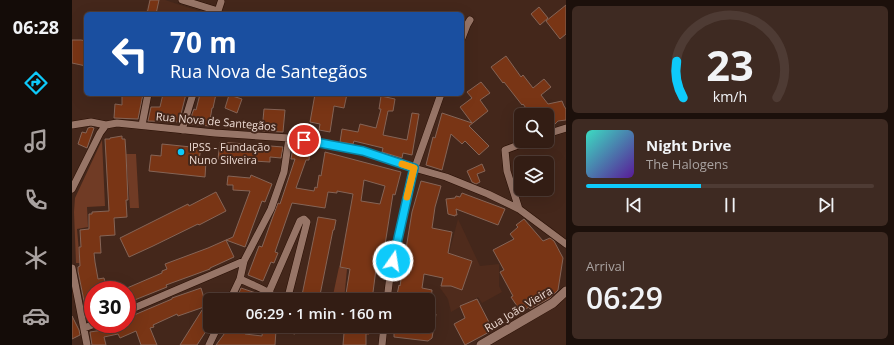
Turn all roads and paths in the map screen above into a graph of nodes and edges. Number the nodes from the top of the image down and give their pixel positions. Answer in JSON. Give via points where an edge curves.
{"nodes":[{"id":1,"x":182,"y":0,"type":"edge"},
{"id":2,"x":221,"y":2,"type":"dead end"},
{"id":3,"x":218,"y":12,"type":"edge"},
{"id":4,"x":470,"y":20,"type":"dead end"},
{"id":5,"x":464,"y":32,"type":"edge"},
{"id":6,"x":148,"y":96,"type":"edge"},
{"id":7,"x":192,"y":96,"type":"edge"},
{"id":8,"x":440,"y":96,"type":"edge"},
{"id":9,"x":72,"y":125,"type":"edge"},
{"id":10,"x":106,"y":125,"type":"junction"},
{"id":11,"x":142,"y":126,"type":"junction"},
{"id":12,"x":566,"y":128,"type":"edge"},
{"id":13,"x":182,"y":130,"type":"junction"},
{"id":14,"x":554,"y":132,"type":"edge"},
{"id":15,"x":289,"y":138,"type":"junction"},
{"id":16,"x":514,"y":147,"type":"edge"},
{"id":17,"x":414,"y":168,"type":"junction"},
{"id":18,"x":72,"y":189,"type":"edge"},
{"id":19,"x":519,"y":210,"type":"junction"},
{"id":20,"x":566,"y":244,"type":"edge"},
{"id":21,"x":244,"y":261,"type":"junction"},
{"id":22,"x":72,"y":268,"type":"edge"},
{"id":23,"x":240,"y":279,"type":"junction"},
{"id":24,"x":566,"y":291,"type":"edge"},
{"id":25,"x":269,"y":292,"type":"junction"},
{"id":26,"x":233,"y":293,"type":"edge"},
{"id":27,"x":388,"y":293,"type":"edge"},
{"id":28,"x":136,"y":307,"type":"edge"},
{"id":29,"x":84,"y":328,"type":"edge"},
{"id":30,"x":85,"y":333,"type":"edge"},
{"id":31,"x":215,"y":333,"type":"edge"},
{"id":32,"x":383,"y":333,"type":"edge"},
{"id":33,"x":87,"y":345,"type":"edge"},
{"id":34,"x":209,"y":345,"type":"edge"},
{"id":35,"x":382,"y":345,"type":"edge"},
{"id":36,"x":481,"y":345,"type":"edge"}],
"edges":[{"from":1,"to":3,"type":"street"},
{"from":2,"to":3,"type":"street"},
{"from":4,"to":5,"type":"street"},
{"from":6,"to":11,"type":"street"},
{"from":7,"to":13,"type":"street"},
{"from":8,"to":17,"type":"street"},
{"from":9,"to":10,"type":"street","name":"Rua Nova de Santegãos","via":[[91,122]]},
{"from":10,"to":11,"type":"street","name":"Rua Nova de Santegãos","via":[[117,123]]},
{"from":10,"to":18,"type":"street"},
{"from":11,"to":13,"type":"street","name":"Rua Nova de Santegãos"},
{"from":12,"to":14,"type":"street"},
{"from":13,"to":15,"type":"street","name":"Rua Nova de Santegãos"},
{"from":15,"to":17,"type":"street","name":"Rua Nova de Santegãos","via":[[363,151]]},
{"from":15,"to":21,"type":"street","via":[[284,172],[270,209]]},
{"from":16,"to":19,"type":"street","via":[[505,150],[507,171]]},
{"from":17,"to":19,"type":"street","name":"Rua Nova de Santegãos","via":[[446,177]]},
{"from":17,"to":27,"type":"street"},
{"from":19,"to":20,"type":"street","name":"Rua Nova de Santegãos"},
{"from":21,"to":23,"type":"street"},
{"from":21,"to":28,"type":"street"},
{"from":22,"to":29,"type":"street"},
{"from":23,"to":25,"type":"street"},
{"from":23,"to":26,"type":"street"},
{"from":24,"to":36,"type":"street","name":"Rua João Vieira","via":[[553,303]]},
{"from":25,"to":25,"type":"street","via":[[278,300],[287,297],[289,293],[307,222],[304,219],[300,221]]},
{"from":30,"to":33,"type":"street"},
{"from":31,"to":34,"type":"street"},
{"from":32,"to":35,"type":"street"}]}
